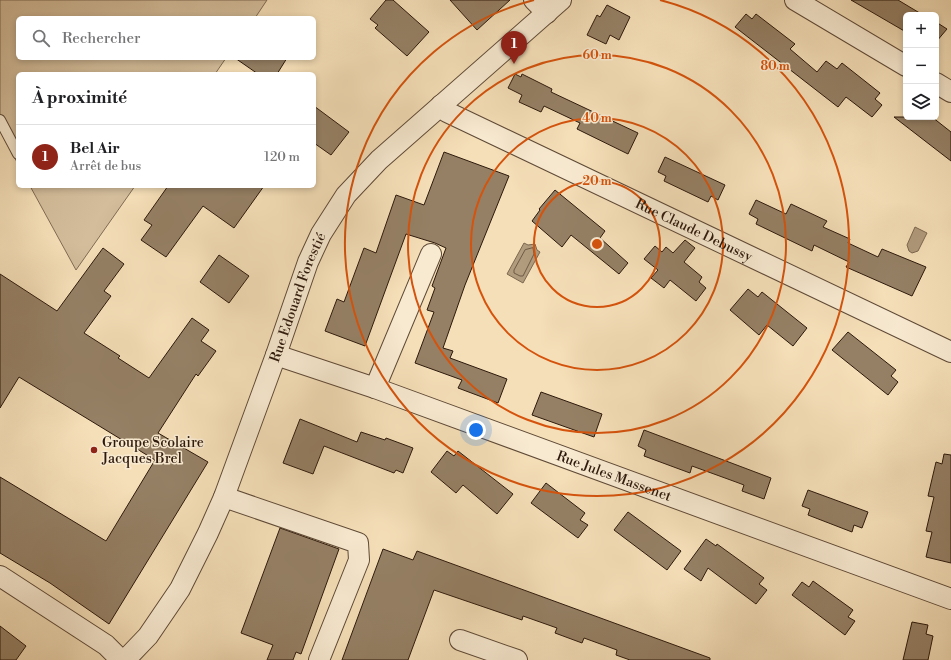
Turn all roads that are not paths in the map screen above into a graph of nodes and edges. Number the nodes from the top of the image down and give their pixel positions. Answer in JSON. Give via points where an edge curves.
{"nodes":[{"id":1,"x":795,"y":0,"type":"edge"},
{"id":2,"x":547,"y":4,"type":"edge"},
{"id":3,"x":903,"y":64,"type":"edge"},
{"id":4,"x":938,"y":84,"type":"edge"},
{"id":5,"x":951,"y":92,"type":"edge"},
{"id":6,"x":441,"y":105,"type":"junction"},
{"id":7,"x":0,"y":120,"type":"edge"},
{"id":8,"x":16,"y":150,"type":"edge"},
{"id":9,"x":431,"y":254,"type":"dead end"},
{"id":10,"x":951,"y":352,"type":"edge"},
{"id":11,"x":276,"y":355,"type":"junction"},
{"id":12,"x":375,"y":388,"type":"junction"},
{"id":13,"x":224,"y":496,"type":"junction"},
{"id":14,"x":0,"y":576,"type":"edge"},
{"id":15,"x":951,"y":599,"type":"edge"},
{"id":16,"x":460,"y":640,"type":"dead end"},
{"id":17,"x":121,"y":660,"type":"edge"},
{"id":18,"x":126,"y":660,"type":"edge"},
{"id":19,"x":319,"y":660,"type":"edge"},
{"id":20,"x":517,"y":660,"type":"edge"}],
"edges":[{"from":1,"to":3,"type":"street"},
{"from":2,"to":6,"type":"street","name":"Rue Edouard Forestié"},
{"from":4,"to":5,"type":"street"},
{"from":6,"to":10,"type":"street","name":"Rue Claude Debussy","via":[[447,112]]},
{"from":6,"to":11,"type":"street","name":"Rue Edouard Forestié","via":[[379,160],[346,195],[321,234],[308,262]]},
{"from":7,"to":8,"type":"lane"},
{"from":9,"to":12,"type":"street"},
{"from":11,"to":12,"type":"street","name":"Rue Jules Massenet"},
{"from":11,"to":13,"type":"street","name":"Rue Edouard Forestié"},
{"from":12,"to":15,"type":"street","name":"Rue Jules Massenet"},
{"from":13,"to":18,"type":"street","name":"Rue Edouard Forestié","via":[[180,589],[148,636]]},
{"from":13,"to":19,"type":"street","via":[[358,543],[359,560]]},
{"from":14,"to":17,"type":"street","via":[[106,645]]},
{"from":16,"to":20,"type":"street"}]}
